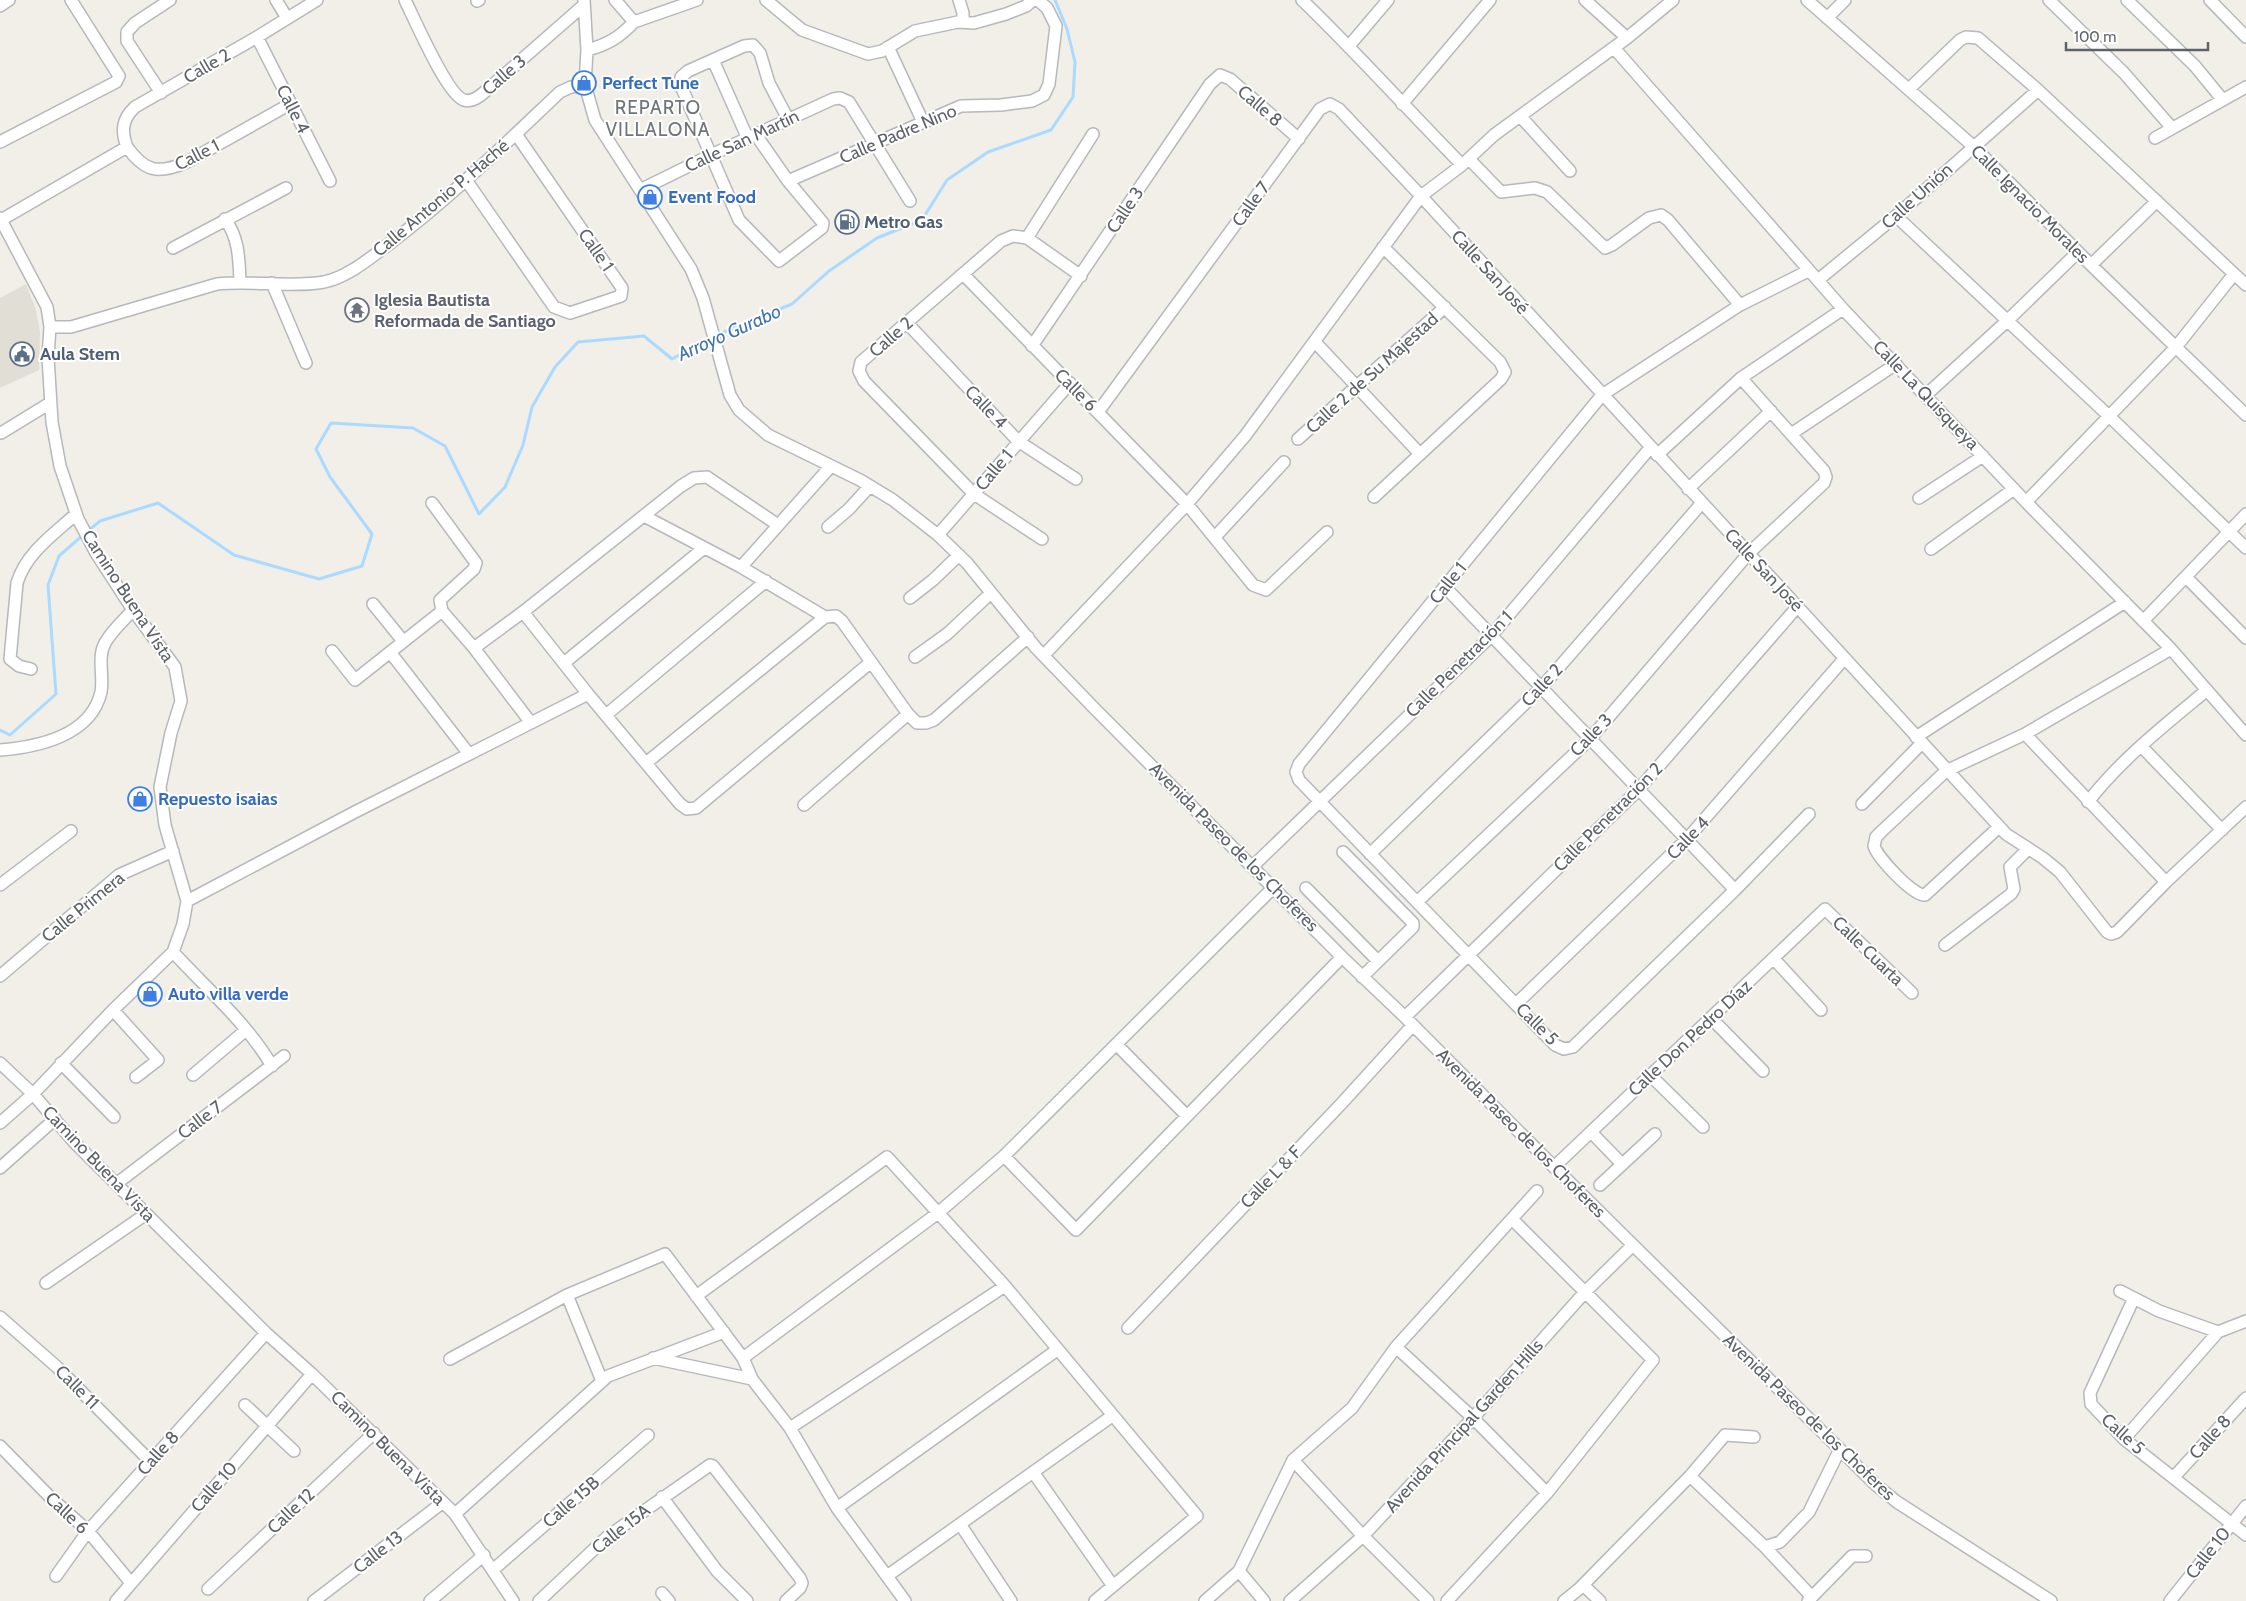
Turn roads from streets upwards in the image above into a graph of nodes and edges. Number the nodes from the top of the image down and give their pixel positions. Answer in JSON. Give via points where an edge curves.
{"nodes":[{"id":1,"x":10,"y":0,"type":"edge"},
{"id":2,"x":71,"y":0,"type":"edge"},
{"id":3,"x":170,"y":0,"type":"edge"},
{"id":4,"x":276,"y":0,"type":"edge"},
{"id":5,"x":317,"y":0,"type":"edge"},
{"id":6,"x":405,"y":0,"type":"edge"},
{"id":7,"x":616,"y":0,"type":"edge"},
{"id":8,"x":697,"y":0,"type":"edge"},
{"id":9,"x":766,"y":0,"type":"edge"},
{"id":10,"x":959,"y":0,"type":"edge"},
{"id":11,"x":1302,"y":0,"type":"edge"},
{"id":12,"x":1388,"y":0,"type":"edge"},
{"id":13,"x":1490,"y":0,"type":"edge"},
{"id":14,"x":1585,"y":0,"type":"edge"},
{"id":15,"x":1673,"y":0,"type":"edge"},
{"id":16,"x":1807,"y":0,"type":"edge"},
{"id":17,"x":1845,"y":0,"type":"edge"},
{"id":18,"x":2049,"y":0,"type":"edge"},
{"id":19,"x":2127,"y":0,"type":"edge"},
{"id":20,"x":2210,"y":0,"type":"edge"},
{"id":21,"x":584,"y":3,"type":"edge"},
{"id":22,"x":0,"y":6,"type":"edge"},
{"id":23,"x":287,"y":18,"type":"junction"},
{"id":24,"x":1827,"y":18,"type":"junction"},
{"id":25,"x":634,"y":22,"type":"junction"},
{"id":26,"x":963,"y":22,"type":"junction"},
{"id":27,"x":257,"y":37,"type":"junction"},
{"id":28,"x":2246,"y":37,"type":"edge"},
{"id":29,"x":1627,"y":38,"type":"junction"},
{"id":30,"x":1350,"y":46,"type":"junction"},
{"id":31,"x":888,"y":47,"type":"junction"},
{"id":32,"x":1614,"y":48,"type":"junction"},
{"id":33,"x":586,"y":50,"type":"junction"},
{"id":34,"x":713,"y":60,"type":"junction"},
{"id":35,"x":1220,"y":75,"type":"joint"},
{"id":36,"x":586,"y":85,"type":"junction"},
{"id":37,"x":2246,"y":87,"type":"edge"},
{"id":38,"x":1909,"y":90,"type":"junction"},
{"id":39,"x":2038,"y":90,"type":"junction"},
{"id":40,"x":160,"y":93,"type":"junction"},
{"id":41,"x":2222,"y":99,"type":"junction"},
{"id":42,"x":290,"y":104,"type":"junction"},
{"id":43,"x":1402,"y":104,"type":"junction"},
{"id":44,"x":1520,"y":116,"type":"junction"},
{"id":45,"x":788,"y":119,"type":"junction"},
{"id":46,"x":923,"y":122,"type":"junction"},
{"id":47,"x":2172,"y":128,"type":"junction"},
{"id":48,"x":516,"y":134,"type":"junction"},
{"id":49,"x":1093,"y":134,"type":"dead end"},
{"id":50,"x":752,"y":137,"type":"junction"},
{"id":51,"x":1299,"y":138,"type":"junction"},
{"id":52,"x":2155,"y":138,"type":"dead end"},
{"id":53,"x":0,"y":142,"type":"edge"},
{"id":54,"x":873,"y":142,"type":"junction"},
{"id":55,"x":1973,"y":146,"type":"junction"},
{"id":56,"x":127,"y":148,"type":"junction"},
{"id":57,"x":711,"y":154,"type":"junction"},
{"id":58,"x":1465,"y":162,"type":"junction"},
{"id":59,"x":1570,"y":171,"type":"dead end"},
{"id":60,"x":466,"y":180,"type":"junction"},
{"id":61,"x":330,"y":181,"type":"dead end"},
{"id":62,"x":788,"y":181,"type":"junction"},
{"id":63,"x":286,"y":188,"type":"dead end"},
{"id":64,"x":640,"y":190,"type":"junction"},
{"id":65,"x":1421,"y":196,"type":"junction"},
{"id":66,"x":910,"y":201,"type":"dead end"},
{"id":67,"x":2157,"y":201,"type":"junction"},
{"id":68,"x":1896,"y":216,"type":"junction"},
{"id":69,"x":1,"y":219,"type":"edge"},
{"id":70,"x":226,"y":220,"type":"junction"},
{"id":71,"x":1028,"y":238,"type":"junction"},
{"id":72,"x":1383,"y":246,"type":"junction"},
{"id":73,"x":173,"y":248,"type":"dead end"},
{"id":74,"x":2078,"y":252,"type":"junction"},
{"id":75,"x":2091,"y":266,"type":"junction"},
{"id":76,"x":1808,"y":271,"type":"junction"},
{"id":77,"x":2234,"y":274,"type":"junction"},
{"id":78,"x":964,"y":275,"type":"junction"},
{"id":79,"x":1081,"y":276,"type":"junction"},
{"id":80,"x":1818,"y":280,"type":"junction"},
{"id":81,"x":240,"y":281,"type":"junction"},
{"id":82,"x":272,"y":283,"type":"junction"},
{"id":83,"x":2246,"y":285,"type":"edge"},
{"id":84,"x":1740,"y":305,"type":"junction"},
{"id":85,"x":1445,"y":307,"type":"junction"},
{"id":86,"x":1843,"y":309,"type":"junction"},
{"id":87,"x":2007,"y":321,"type":"junction"},
{"id":88,"x":907,"y":323,"type":"junction"},
{"id":89,"x":50,"y":328,"type":"junction"},
{"id":90,"x":1315,"y":342,"type":"junction"},
{"id":91,"x":1032,"y":346,"type":"junction"},
{"id":92,"x":2176,"y":347,"type":"junction"},
{"id":93,"x":306,"y":363,"type":"dead end"},
{"id":94,"x":1896,"y":364,"type":"junction"},
{"id":95,"x":1741,"y":378,"type":"junction"},
{"id":96,"x":1070,"y":383,"type":"junction"},
{"id":97,"x":1356,"y":386,"type":"junction"},
{"id":98,"x":1602,"y":395,"type":"junction"},
{"id":99,"x":1926,"y":395,"type":"junction"},
{"id":100,"x":50,"y":402,"type":"junction"},
{"id":101,"x":1771,"y":411,"type":"junction"},
{"id":102,"x":1098,"y":412,"type":"junction"},
{"id":103,"x":2246,"y":415,"type":"edge"},
{"id":104,"x":2110,"y":417,"type":"junction"},
{"id":105,"x":1,"y":433,"type":"edge"},
{"id":106,"x":1791,"y":434,"type":"junction"},
{"id":107,"x":1298,"y":439,"type":"dead end"},
{"id":108,"x":1018,"y":441,"type":"junction"},
{"id":109,"x":1653,"y":452,"type":"junction"},
{"id":110,"x":1420,"y":454,"type":"junction"},
{"id":111,"x":1983,"y":456,"type":"junction"},
{"id":112,"x":1284,"y":462,"type":"dead end"},
{"id":113,"x":832,"y":466,"type":"junction"},
{"id":114,"x":1076,"y":479,"type":"dead end"},
{"id":115,"x":870,"y":486,"type":"junction"},
{"id":116,"x":1688,"y":489,"type":"junction"},
{"id":117,"x":2014,"y":489,"type":"junction"},
{"id":118,"x":974,"y":494,"type":"junction"},
{"id":119,"x":1374,"y":497,"type":"dead end"},
{"id":120,"x":1919,"y":498,"type":"dead end"},
{"id":121,"x":2026,"y":502,"type":"junction"},
{"id":122,"x":432,"y":503,"type":"dead end"},
{"id":123,"x":1187,"y":504,"type":"junction"},
{"id":124,"x":1701,"y":504,"type":"junction"},
{"id":125,"x":2246,"y":514,"type":"edge"},
{"id":126,"x":77,"y":516,"type":"junction"},
{"id":127,"x":644,"y":516,"type":"junction"},
{"id":128,"x":778,"y":525,"type":"junction"},
{"id":129,"x":828,"y":527,"type":"dead end"},
{"id":130,"x":1327,"y":532,"type":"dead end"},
{"id":131,"x":2229,"y":532,"type":"junction"},
{"id":132,"x":938,"y":535,"type":"junction"},
{"id":133,"x":1215,"y":537,"type":"junction"},
{"id":134,"x":1042,"y":540,"type":"dead end"},
{"id":135,"x":704,"y":548,"type":"junction"},
{"id":136,"x":2246,"y":548,"type":"edge"},
{"id":137,"x":1931,"y":549,"type":"dead end"},
{"id":138,"x":1748,"y":553,"type":"junction"},
{"id":139,"x":959,"y":556,"type":"junction"},
{"id":140,"x":741,"y":567,"type":"junction"},
{"id":141,"x":2186,"y":576,"type":"junction"},
{"id":142,"x":766,"y":581,"type":"junction"},
{"id":143,"x":1445,"y":587,"type":"junction"},
{"id":144,"x":991,"y":593,"type":"junction"},
{"id":145,"x":910,"y":598,"type":"dead end"},
{"id":146,"x":2125,"y":602,"type":"junction"},
{"id":147,"x":373,"y":604,"type":"dead end"},
{"id":148,"x":1798,"y":606,"type":"junction"},
{"id":149,"x":133,"y":610,"type":"junction"},
{"id":150,"x":442,"y":611,"type":"junction"},
{"id":151,"x":523,"y":612,"type":"junction"},
{"id":152,"x":825,"y":617,"type":"junction"},
{"id":153,"x":2143,"y":621,"type":"junction"},
{"id":154,"x":1492,"y":636,"type":"junction"},
{"id":155,"x":1028,"y":637,"type":"junction"},
{"id":156,"x":2246,"y":638,"type":"edge"},
{"id":157,"x":404,"y":641,"type":"junction"},
{"id":158,"x":474,"y":648,"type":"junction"},
{"id":159,"x":2171,"y":649,"type":"junction"},
{"id":160,"x":332,"y":651,"type":"dead end"},
{"id":161,"x":390,"y":652,"type":"junction"},
{"id":162,"x":1044,"y":655,"type":"junction"},
{"id":163,"x":915,"y":657,"type":"dead end"},
{"id":164,"x":1844,"y":659,"type":"junction"},
{"id":165,"x":871,"y":662,"type":"junction"},
{"id":166,"x":564,"y":663,"type":"junction"},
{"id":167,"x":31,"y":669,"type":"dead end"},
{"id":168,"x":1541,"y":688,"type":"junction"},
{"id":169,"x":2207,"y":690,"type":"junction"},
{"id":170,"x":588,"y":694,"type":"junction"},
{"id":171,"x":908,"y":714,"type":"junction"},
{"id":172,"x":606,"y":715,"type":"junction"},
{"id":173,"x":531,"y":723,"type":"junction"},
{"id":174,"x":2245,"y":732,"type":"edge"},
{"id":175,"x":2025,"y":734,"type":"junction"},
{"id":176,"x":1590,"y":739,"type":"junction"},
{"id":177,"x":1919,"y":740,"type":"junction"},
{"id":178,"x":2142,"y":747,"type":"junction"},
{"id":179,"x":0,"y":750,"type":"edge"},
{"id":180,"x":469,"y":754,"type":"junction"},
{"id":181,"x":646,"y":763,"type":"junction"},
{"id":182,"x":1946,"y":771,"type":"junction"},
{"id":183,"x":1296,"y":772,"type":"joint"},
{"id":184,"x":1639,"y":789,"type":"junction"},
{"id":185,"x":1320,"y":801,"type":"junction"},
{"id":186,"x":2088,"y":802,"type":"junction"},
{"id":187,"x":1862,"y":804,"type":"dead end"},
{"id":188,"x":804,"y":805,"type":"dead end"},
{"id":189,"x":2246,"y":807,"type":"edge"},
{"id":190,"x":1809,"y":814,"type":"dead end"},
{"id":191,"x":1999,"y":827,"type":"junction"},
{"id":192,"x":2222,"y":830,"type":"junction"},
{"id":193,"x":71,"y":831,"type":"dead end"},
{"id":194,"x":1688,"y":840,"type":"junction"},
{"id":195,"x":2028,"y":849,"type":"junction"},
{"id":196,"x":173,"y":851,"type":"junction"},
{"id":197,"x":1343,"y":852,"type":"dead end"},
{"id":198,"x":1370,"y":854,"type":"junction"},
{"id":199,"x":1253,"y":866,"type":"junction"},
{"id":200,"x":2166,"y":882,"type":"junction"},
{"id":201,"x":0,"y":885,"type":"edge"},
{"id":202,"x":1273,"y":888,"type":"junction"},
{"id":203,"x":1306,"y":888,"type":"dead end"},
{"id":204,"x":1735,"y":890,"type":"junction"},
{"id":205,"x":187,"y":901,"type":"junction"},
{"id":206,"x":1417,"y":902,"type":"junction"},
{"id":207,"x":1825,"y":909,"type":"joint"},
{"id":208,"x":1945,"y":946,"type":"dead end"},
{"id":209,"x":173,"y":952,"type":"junction"},
{"id":210,"x":1467,"y":954,"type":"junction"},
{"id":211,"x":1342,"y":957,"type":"junction"},
{"id":212,"x":1774,"y":959,"type":"junction"},
{"id":213,"x":1378,"y":961,"type":"junction"},
{"id":214,"x":0,"y":976,"type":"edge"},
{"id":215,"x":1362,"y":976,"type":"junction"},
{"id":216,"x":1912,"y":993,"type":"dead end"},
{"id":217,"x":1517,"y":1003,"type":"junction"},
{"id":218,"x":113,"y":1010,"type":"junction"},
{"id":219,"x":1821,"y":1010,"type":"dead end"},
{"id":220,"x":1711,"y":1018,"type":"junction"},
{"id":221,"x":1409,"y":1021,"type":"junction"},
{"id":222,"x":246,"y":1030,"type":"junction"},
{"id":223,"x":1117,"y":1045,"type":"junction"},
{"id":224,"x":284,"y":1056,"type":"dead end"},
{"id":225,"x":0,"y":1063,"type":"edge"},
{"id":226,"x":61,"y":1064,"type":"junction"},
{"id":227,"x":272,"y":1066,"type":"junction"},
{"id":228,"x":1763,"y":1070,"type":"dead end"},
{"id":229,"x":193,"y":1075,"type":"dead end"},
{"id":230,"x":1650,"y":1075,"type":"junction"},
{"id":231,"x":136,"y":1077,"type":"dead end"},
{"id":232,"x":33,"y":1094,"type":"junction"},
{"id":233,"x":1187,"y":1116,"type":"junction"},
{"id":234,"x":114,"y":1117,"type":"dead end"},
{"id":235,"x":54,"y":1119,"type":"junction"},
{"id":236,"x":0,"y":1123,"type":"edge"},
{"id":237,"x":1704,"y":1127,"type":"dead end"},
{"id":238,"x":1591,"y":1132,"type":"junction"},
{"id":239,"x":1655,"y":1134,"type":"dead end"},
{"id":240,"x":1004,"y":1156,"type":"junction"},
{"id":241,"x":1622,"y":1164,"type":"junction"},
{"id":242,"x":1554,"y":1167,"type":"junction"},
{"id":243,"x":0,"y":1168,"type":"edge"},
{"id":244,"x":116,"y":1184,"type":"junction"},
{"id":245,"x":1600,"y":1185,"type":"dead end"},
{"id":246,"x":1537,"y":1191,"type":"dead end"},
{"id":247,"x":938,"y":1213,"type":"junction"},
{"id":248,"x":146,"y":1214,"type":"junction"},
{"id":249,"x":1512,"y":1219,"type":"junction"},
{"id":250,"x":1633,"y":1245,"type":"junction"},
{"id":251,"x":46,"y":1283,"type":"dead end"},
{"id":252,"x":1005,"y":1286,"type":"junction"},
{"id":253,"x":2120,"y":1291,"type":"dead end"},
{"id":254,"x":1585,"y":1292,"type":"junction"},
{"id":255,"x":567,"y":1295,"type":"junction"},
{"id":256,"x":696,"y":1296,"type":"junction"},
{"id":257,"x":2134,"y":1298,"type":"junction"},
{"id":258,"x":0,"y":1316,"type":"edge"},
{"id":259,"x":2246,"y":1321,"type":"edge"},
{"id":260,"x":1128,"y":1328,"type":"dead end"},
{"id":261,"x":724,"y":1332,"type":"junction"},
{"id":262,"x":2218,"y":1332,"type":"junction"},
{"id":263,"x":266,"y":1333,"type":"junction"},
{"id":264,"x":1396,"y":1347,"type":"junction"},
{"id":265,"x":1057,"y":1350,"type":"junction"},
{"id":266,"x":654,"y":1358,"type":"junction"},
{"id":267,"x":743,"y":1358,"type":"junction"},
{"id":268,"x":450,"y":1359,"type":"dead end"},
{"id":269,"x":312,"y":1374,"type":"junction"},
{"id":270,"x":752,"y":1379,"type":"junction"},
{"id":271,"x":602,"y":1381,"type":"junction"},
{"id":272,"x":2246,"y":1398,"type":"edge"},
{"id":273,"x":245,"y":1405,"type":"dead end"},
{"id":274,"x":1112,"y":1416,"type":"junction"},
{"id":275,"x":1474,"y":1418,"type":"junction"},
{"id":276,"x":267,"y":1426,"type":"junction"},
{"id":277,"x":790,"y":1428,"type":"junction"},
{"id":278,"x":374,"y":1433,"type":"junction"},
{"id":279,"x":648,"y":1434,"type":"dead end"},
{"id":280,"x":1754,"y":1437,"type":"dead end"},
{"id":281,"x":2124,"y":1439,"type":"junction"},
{"id":282,"x":0,"y":1446,"type":"edge"},
{"id":283,"x":1840,"y":1450,"type":"junction"},
{"id":284,"x":294,"y":1451,"type":"dead end"},
{"id":285,"x":1293,"y":1460,"type":"junction"},
{"id":286,"x":150,"y":1461,"type":"junction"},
{"id":287,"x":1032,"y":1472,"type":"junction"},
{"id":288,"x":1690,"y":1476,"type":"junction"},
{"id":289,"x":2174,"y":1477,"type":"junction"},
{"id":290,"x":1547,"y":1493,"type":"junction"},
{"id":291,"x":662,"y":1497,"type":"junction"},
{"id":292,"x":442,"y":1503,"type":"junction"},
{"id":293,"x":2246,"y":1506,"type":"edge"},
{"id":294,"x":837,"y":1508,"type":"junction"},
{"id":295,"x":455,"y":1514,"type":"junction"},
{"id":296,"x":2231,"y":1523,"type":"junction"},
{"id":297,"x":960,"y":1524,"type":"junction"},
{"id":298,"x":88,"y":1531,"type":"junction"},
{"id":299,"x":2246,"y":1534,"type":"edge"},
{"id":300,"x":1363,"y":1536,"type":"junction"},
{"id":301,"x":1765,"y":1547,"type":"junction"},
{"id":302,"x":484,"y":1555,"type":"junction"},
{"id":303,"x":1866,"y":1556,"type":"dead end"},
{"id":304,"x":494,"y":1569,"type":"junction"},
{"id":305,"x":1238,"y":1572,"type":"junction"},
{"id":306,"x":56,"y":1576,"type":"dead end"},
{"id":307,"x":887,"y":1576,"type":"junction"},
{"id":308,"x":131,"y":1583,"type":"junction"},
{"id":309,"x":1583,"y":1585,"type":"junction"},
{"id":310,"x":1113,"y":1586,"type":"junction"},
{"id":311,"x":208,"y":1589,"type":"dead end"},
{"id":312,"x":1810,"y":1599,"type":"edge"},
{"id":313,"x":790,"y":1600,"type":"edge"},
{"id":314,"x":116,"y":1601,"type":"edge"},
{"id":315,"x":314,"y":1601,"type":"edge"},
{"id":316,"x":430,"y":1601,"type":"edge"},
{"id":317,"x":513,"y":1601,"type":"edge"},
{"id":318,"x":539,"y":1601,"type":"edge"},
{"id":319,"x":747,"y":1601,"type":"edge"},
{"id":320,"x":905,"y":1601,"type":"edge"},
{"id":321,"x":1011,"y":1601,"type":"edge"},
{"id":322,"x":1095,"y":1601,"type":"edge"},
{"id":323,"x":1205,"y":1601,"type":"edge"},
{"id":324,"x":1264,"y":1601,"type":"edge"},
{"id":325,"x":1290,"y":1601,"type":"edge"},
{"id":326,"x":1428,"y":1601,"type":"edge"},
{"id":327,"x":1447,"y":1601,"type":"edge"},
{"id":328,"x":1564,"y":1601,"type":"edge"},
{"id":329,"x":1600,"y":1601,"type":"edge"},
{"id":330,"x":2050,"y":1601,"type":"edge"},
{"id":331,"x":2170,"y":1601,"type":"edge"}],
"edges":[{"from":1,"to":22,"type":"street"},
{"from":2,"to":53,"type":"street","via":[[118,79]]},
{"from":3,"to":40,"type":"street","via":[[127,32],[127,41]]},
{"from":4,"to":23,"type":"street"},
{"from":5,"to":23,"type":"street","name":"Calle 2"},
{"from":6,"to":21,"type":"street","name":"Calle 3","via":[[444,78],[456,95],[470,101],[488,89]]},
{"from":7,"to":25,"type":"street"},
{"from":8,"to":25,"type":"street"},
{"from":9,"to":31,"type":"street","via":[[802,30],[868,54]]},
{"from":10,"to":26,"type":"street"},
{"from":11,"to":30,"type":"street"},
{"from":12,"to":30,"type":"street"},
{"from":13,"to":43,"type":"street"},
{"from":14,"to":29,"type":"street"},
{"from":15,"to":29,"type":"street"},
{"from":16,"to":24,"type":"street","name":"Calle Ignacio Morales"},
{"from":17,"to":24,"type":"street"},
{"from":18,"to":47,"type":"street","via":[[2124,73]]},
{"from":19,"to":41,"type":"street","via":[[2195,66]]},
{"from":20,"to":28,"type":"street"},
{"from":21,"to":33,"type":"street","name":"Avenida Paseo de los Choferes"},
{"from":23,"to":27,"type":"street","name":"Calle 2"},
{"from":24,"to":38,"type":"street","name":"Calle Ignacio Morales"},
{"from":25,"to":33,"type":"street","via":[[614,40]]},
{"from":26,"to":31,"type":"street","via":[[915,31]]},
{"from":26,"to":46,"type":"street","name":"Calle Padre Nino","via":[[974,23],[1006,14],[1033,0],[1039,1],[1047,8],[1056,26],[1049,84],[1044,94],[1032,101],[961,106]]},
{"from":27,"to":40,"type":"street","name":"Calle 2"},
{"from":27,"to":42,"type":"street","name":"Calle 4"},
{"from":29,"to":32,"type":"street"},
{"from":30,"to":43,"type":"street"},
{"from":31,"to":46,"type":"street"},
{"from":32,"to":44,"type":"street"},
{"from":32,"to":76,"type":"street","name":"Calle La Quisqueya"},
{"from":33,"to":36,"type":"street","name":"Avenida Paseo de los Choferes"},
{"from":34,"to":45,"type":"street","via":[[744,46],[757,48]]},
{"from":34,"to":50,"type":"street"},
{"from":34,"to":57,"type":"street","via":[[684,74],[680,81]]},
{"from":35,"to":51,"type":"street","name":"Calle 8"},
{"from":35,"to":79,"type":"street","name":"Calle 3","via":[[1210,84]]},
{"from":36,"to":48,"type":"street","name":"Calle Antonio P. Haché","via":[[560,92]]},
{"from":36,"to":64,"type":"street","name":"Avenida Paseo de los Choferes","via":[[596,120]]},
{"from":37,"to":41,"type":"street"},
{"from":38,"to":39,"type":"street","via":[[1966,36],[1984,42]]},
{"from":38,"to":55,"type":"street","name":"Calle Ignacio Morales"},
{"from":39,"to":55,"type":"street","name":"Calle Unión"},
{"from":39,"to":67,"type":"street"},
{"from":40,"to":56,"type":"street","name":"Calle 2","via":[[129,113],[123,128]]},
{"from":41,"to":47,"type":"street"},
{"from":42,"to":56,"type":"street","name":"Calle 1","via":[[167,170],[148,167]]},
{"from":42,"to":61,"type":"street","name":"Calle 4"},
{"from":43,"to":58,"type":"street"},
{"from":44,"to":58,"type":"street"},
{"from":44,"to":59,"type":"street"},
{"from":45,"to":50,"type":"street","name":"Calle San Martín"},
{"from":45,"to":54,"type":"street","name":"Calle San Martín","via":[[833,99],[846,100]]},
{"from":46,"to":54,"type":"street","name":"Calle Padre Nino"},
{"from":47,"to":52,"type":"street"},
{"from":48,"to":60,"type":"street","name":"Calle Antonio P. Haché"},
{"from":48,"to":60,"type":"street","name":"Calle 1","via":[[623,293],[617,298],[570,312],[558,310]]},
{"from":49,"to":71,"type":"street"},
{"from":50,"to":57,"type":"street","name":"Calle San Martín"},
{"from":50,"to":62,"type":"street"},
{"from":51,"to":65,"type":"street","name":"Calle 7","via":[[1320,109],[1330,104],[1340,109]]},
{"from":51,"to":102,"type":"street","name":"Calle 7"},
{"from":54,"to":62,"type":"street","name":"Calle Padre Nino"},
{"from":54,"to":66,"type":"street"},
{"from":55,"to":68,"type":"street","name":"Calle Unión"},
{"from":55,"to":74,"type":"street","name":"Calle Ignacio Morales"},
{"from":56,"to":69,"type":"street"},
{"from":57,"to":62,"type":"street","via":[[739,220],[778,262],[823,226],[822,220]]},
{"from":57,"to":64,"type":"street","name":"Calle San Martín"},
{"from":58,"to":65,"type":"street"},
{"from":58,"to":84,"type":"street","via":[[1501,192],[1535,188],[1547,192],[1605,248],[1649,218],[1661,215]]},
{"from":60,"to":82,"type":"street","name":"Calle Antonio P. Haché","via":[[418,222],[358,266],[324,282]]},
{"from":63,"to":70,"type":"street"},
{"from":64,"to":113,"type":"street","name":"Avenida Paseo de los Choferes","via":[[691,270],[703,298],[730,395],[745,417],[768,434]]},
{"from":65,"to":72,"type":"street"},
{"from":65,"to":98,"type":"street","name":"Calle San José"},
{"from":67,"to":75,"type":"street"},
{"from":67,"to":77,"type":"street"},
{"from":68,"to":80,"type":"street","name":"Calle Unión"},
{"from":68,"to":87,"type":"street"},
{"from":69,"to":89,"type":"street","name":"Camino Buena Vista","via":[[47,307]]},
{"from":70,"to":73,"type":"street"},
{"from":70,"to":81,"type":"street","via":[[238,248]]},
{"from":71,"to":78,"type":"street","name":"Calle 2","via":[[1013,236],[1001,241]]},
{"from":71,"to":79,"type":"street"},
{"from":72,"to":85,"type":"street"},
{"from":72,"to":90,"type":"street"},
{"from":74,"to":75,"type":"street","name":"Calle Ignacio Morales"},
{"from":74,"to":87,"type":"street"},
{"from":75,"to":92,"type":"street","name":"Calle Ignacio Morales"},
{"from":76,"to":80,"type":"street","name":"Calle La Quisqueya"},
{"from":76,"to":84,"type":"street"},
{"from":77,"to":83,"type":"street"},
{"from":77,"to":92,"type":"street"},
{"from":78,"to":88,"type":"street","name":"Calle 2"},
{"from":78,"to":91,"type":"street","name":"Calle 6"},
{"from":79,"to":91,"type":"street","name":"Calle 3"},
{"from":80,"to":86,"type":"street","name":"Calle La Quisqueya"},
{"from":81,"to":82,"type":"street","name":"Calle Antonio P. Haché"},
{"from":81,"to":89,"type":"street","name":"Calle Antonio P. Haché","via":[[217,284],[71,327]]},
{"from":82,"to":93,"type":"street"},
{"from":84,"to":98,"type":"street"},
{"from":85,"to":97,"type":"street","name":"Calle 2 de Su Majestad"},
{"from":85,"to":110,"type":"street","via":[[1500,362],[1505,372]]},
{"from":86,"to":94,"type":"street","name":"Calle La Quisqueya"},
{"from":86,"to":95,"type":"street","name":"Calle Penetración 1"},
{"from":87,"to":99,"type":"street"},
{"from":87,"to":104,"type":"street"},
{"from":88,"to":108,"type":"street","name":"Calle 4"},
{"from":88,"to":118,"type":"street","name":"Calle 2","via":[[861,362],[859,371],[864,381]]},
{"from":89,"to":100,"type":"street","name":"Camino Buena Vista"},
{"from":90,"to":97,"type":"street"},
{"from":90,"to":123,"type":"street","via":[[1245,436]]},
{"from":91,"to":96,"type":"street","name":"Calle 6"},
{"from":92,"to":103,"type":"street","name":"Calle Ignacio Morales"},
{"from":92,"to":104,"type":"street"},
{"from":94,"to":99,"type":"street","name":"Calle La Quisqueya"},
{"from":94,"to":106,"type":"street"},
{"from":95,"to":101,"type":"street","name":"Calle 3"},
{"from":95,"to":109,"type":"street","name":"Calle Penetración 1"},
{"from":96,"to":102,"type":"street","name":"Calle 6"},
{"from":96,"to":108,"type":"street","name":"Calle 1"},
{"from":97,"to":107,"type":"street","name":"Calle 2 de Su Majestad"},
{"from":97,"to":110,"type":"street"},
{"from":98,"to":109,"type":"street","name":"Calle San José"},
{"from":98,"to":143,"type":"street","name":"Calle 1"},
{"from":99,"to":111,"type":"street","name":"Calle La Quisqueya"},
{"from":100,"to":105,"type":"street"},
{"from":100,"to":126,"type":"street","name":"Camino Buena Vista","via":[[60,466]]},
{"from":101,"to":106,"type":"street","name":"Calle 3"},
{"from":101,"to":116,"type":"street"},
{"from":102,"to":123,"type":"street","name":"Calle 6"},
{"from":104,"to":121,"type":"street"},
{"from":104,"to":131,"type":"street"},
{"from":106,"to":138,"type":"street","name":"Calle 3","via":[[1824,470],[1824,483]]},
{"from":108,"to":114,"type":"street","name":"Calle 4"},
{"from":108,"to":118,"type":"street","name":"Calle 1"},
{"from":109,"to":116,"type":"street","name":"Calle San José"},
{"from":109,"to":154,"type":"street","name":"Calle Penetración 1"},
{"from":110,"to":119,"type":"street"},
{"from":111,"to":117,"type":"street","name":"Calle La Quisqueya"},
{"from":111,"to":120,"type":"street"},
{"from":112,"to":133,"type":"street"},
{"from":113,"to":115,"type":"street","name":"Avenida Paseo de los Choferes"},
{"from":113,"to":128,"type":"street"},
{"from":115,"to":129,"type":"street"},
{"from":115,"to":132,"type":"street","name":"Avenida Paseo de los Choferes"},
{"from":116,"to":124,"type":"street","name":"Calle San José"},
{"from":117,"to":121,"type":"street","name":"Calle La Quisqueya"},
{"from":117,"to":137,"type":"street"},
{"from":118,"to":132,"type":"street","name":"Calle 1"},
{"from":118,"to":134,"type":"street","name":"Calle 2"},
{"from":121,"to":146,"type":"street","name":"Calle La Quisqueya"},
{"from":122,"to":150,"type":"street","via":[[476,563],[474,569],[440,600]]},
{"from":123,"to":133,"type":"street","name":"Calle 6"},
{"from":123,"to":162,"type":"street"},
{"from":124,"to":138,"type":"street","name":"Calle San José"},
{"from":124,"to":168,"type":"street","name":"Calle 2"},
{"from":125,"to":131,"type":"street"},
{"from":126,"to":149,"type":"street","name":"Camino Buena Vista","via":[[96,553]]},
{"from":126,"to":167,"type":"street","via":[[32,555],[17,583],[10,659]]},
{"from":127,"to":128,"type":"street","via":[[681,486],[694,478],[707,477]]},
{"from":127,"to":135,"type":"street"},
{"from":127,"to":151,"type":"street"},
{"from":128,"to":140,"type":"street"},
{"from":130,"to":133,"type":"street","name":"Calle 6","via":[[1266,590],[1254,585]]},
{"from":131,"to":136,"type":"street"},
{"from":131,"to":141,"type":"street"},
{"from":132,"to":139,"type":"street","name":"Avenida Paseo de los Choferes"},
{"from":135,"to":140,"type":"street"},
{"from":135,"to":166,"type":"street"},
{"from":138,"to":148,"type":"street","name":"Calle San José"},
{"from":138,"to":176,"type":"street","name":"Calle 3"},
{"from":139,"to":144,"type":"street","name":"Avenida Paseo de los Choferes"},
{"from":139,"to":145,"type":"street"},
{"from":140,"to":142,"type":"street"},
{"from":141,"to":153,"type":"street"},
{"from":141,"to":156,"type":"street"},
{"from":142,"to":152,"type":"street"},
{"from":142,"to":172,"type":"street"},
{"from":143,"to":154,"type":"street"},
{"from":143,"to":183,"type":"street","name":"Calle 1","via":[[1299,764]]},
{"from":144,"to":155,"type":"street","name":"Avenida Paseo de los Choferes"},
{"from":144,"to":163,"type":"street","via":[[947,634]]},
{"from":146,"to":153,"type":"street","name":"Calle La Quisqueya"},
{"from":146,"to":177,"type":"street"},
{"from":147,"to":157,"type":"street"},
{"from":148,"to":164,"type":"street","name":"Calle San José"},
{"from":148,"to":184,"type":"street","name":"Calle Penetración 2"},
{"from":149,"to":179,"type":"street","via":[[104,644],[101,692],[95,707],[83,721],[52,741]]},
{"from":149,"to":196,"type":"street","name":"Camino Buena Vista","via":[[175,667],[181,701],[160,787],[165,825]]},
{"from":150,"to":157,"type":"street"},
{"from":150,"to":158,"type":"street"},
{"from":151,"to":158,"type":"street"},
{"from":151,"to":166,"type":"street"},
{"from":152,"to":165,"type":"street","via":[[836,616],[842,621]]},
{"from":152,"to":181,"type":"street"},
{"from":153,"to":159,"type":"street","name":"Calle La Quisqueya"},
{"from":154,"to":168,"type":"street"},
{"from":154,"to":185,"type":"street","name":"Calle Penetración 1"},
{"from":155,"to":162,"type":"street","name":"Avenida Paseo de los Choferes"},
{"from":155,"to":171,"type":"street","via":[[934,720],[917,723]]},
{"from":157,"to":161,"type":"street"},
{"from":158,"to":173,"type":"street"},
{"from":159,"to":169,"type":"street","name":"Calle La Quisqueya"},
{"from":159,"to":175,"type":"street"},
{"from":160,"to":161,"type":"street","via":[[355,680]]},
{"from":161,"to":180,"type":"street"},
{"from":162,"to":199,"type":"street","name":"Avenida Paseo de los Choferes"},
{"from":164,"to":177,"type":"street","name":"Calle San José"},
{"from":164,"to":194,"type":"street","name":"Calle 4"},
{"from":165,"to":171,"type":"street"},
{"from":165,"to":181,"type":"street","via":[[696,808],[687,809],[680,804]]},
{"from":166,"to":170,"type":"street"},
{"from":168,"to":176,"type":"street"},
{"from":168,"to":198,"type":"street","name":"Calle 2"},
{"from":169,"to":174,"type":"street","name":"Calle La Quisqueya"},
{"from":169,"to":178,"type":"street"},
{"from":170,"to":172,"type":"street"},
{"from":170,"to":173,"type":"street"},
{"from":171,"to":188,"type":"street"},
{"from":172,"to":181,"type":"street"},
{"from":173,"to":180,"type":"street"},
{"from":175,"to":182,"type":"street"},
{"from":175,"to":186,"type":"street"},
{"from":176,"to":184,"type":"street"},
{"from":176,"to":206,"type":"street","name":"Calle 3"},
{"from":177,"to":182,"type":"street","name":"Calle San José"},
{"from":177,"to":187,"type":"street"},
{"from":178,"to":186,"type":"street","via":[[2102,784]]},
{"from":178,"to":192,"type":"street"},
{"from":180,"to":205,"type":"street"},
{"from":182,"to":191,"type":"street","name":"Calle San José"},
{"from":182,"to":191,"type":"street","via":[[1876,837],[1874,846],[1878,856],[1921,896]]},
{"from":183,"to":185,"type":"street","name":"Calle 5","via":[[1299,780]]},
{"from":184,"to":194,"type":"street"},
{"from":184,"to":210,"type":"street","name":"Calle Penetración 2"},
{"from":185,"to":198,"type":"street","name":"Calle 5"},
{"from":185,"to":199,"type":"street","name":"Calle Penetración 1"},
{"from":186,"to":200,"type":"street"},
{"from":189,"to":192,"type":"street"},
{"from":190,"to":204,"type":"street","name":"Calle 5"},
{"from":191,"to":195,"type":"street","name":"Calle San José"},
{"from":192,"to":200,"type":"street"},
{"from":193,"to":201,"type":"street"},
{"from":194,"to":204,"type":"street"},
{"from":194,"to":217,"type":"street","name":"Calle 4"},
{"from":195,"to":200,"type":"street","name":"Calle San José","via":[[2060,872],[2107,932],[2113,934]]},
{"from":195,"to":208,"type":"street","via":[[2010,867],[2014,889],[2011,894]]},
{"from":196,"to":205,"type":"street","name":"Camino Buena Vista"},
{"from":196,"to":214,"type":"street","name":"Calle Primera","via":[[119,875]]},
{"from":197,"to":213,"type":"street","via":[[1412,923],[1412,930]]},
{"from":198,"to":206,"type":"street","name":"Calle 5"},
{"from":199,"to":202,"type":"street","name":"Avenida Paseo de los Choferes"},
{"from":202,"to":211,"type":"street","name":"Avenida Paseo de los Choferes"},
{"from":202,"to":223,"type":"street"},
{"from":203,"to":213,"type":"street"},
{"from":204,"to":217,"type":"street","name":"Calle 5","via":[[1573,1047],[1564,1050],[1555,1045]]},
{"from":205,"to":209,"type":"street","name":"Camino Buena Vista"},
{"from":206,"to":210,"type":"street","name":"Calle 5"},
{"from":207,"to":212,"type":"street","name":"Calle Don Pedro Díaz"},
{"from":207,"to":216,"type":"street","name":"Calle Cuarta"},
{"from":209,"to":218,"type":"street","name":"Camino Buena Vista"},
{"from":209,"to":222,"type":"street"},
{"from":210,"to":217,"type":"street","name":"Calle 5"},
{"from":210,"to":221,"type":"street","name":"Calle Penetración 2"},
{"from":211,"to":215,"type":"street","name":"Avenida Paseo de los Choferes"},
{"from":211,"to":233,"type":"street"},
{"from":212,"to":219,"type":"street"},
{"from":212,"to":220,"type":"street","name":"Calle Don Pedro Díaz"},
{"from":213,"to":215,"type":"street"},
{"from":215,"to":221,"type":"street","name":"Avenida Paseo de los Choferes"},
{"from":218,"to":226,"type":"street","name":"Camino Buena Vista"},
{"from":218,"to":231,"type":"street","via":[[158,1060]]},
{"from":220,"to":228,"type":"street"},
{"from":220,"to":230,"type":"street","name":"Calle Don Pedro Díaz"},
{"from":221,"to":242,"type":"street","name":"Avenida Paseo de los Choferes"},
{"from":221,"to":260,"type":"street","name":"Calle L & F","via":[[1342,1104]]},
{"from":222,"to":227,"type":"street"},
{"from":222,"to":229,"type":"street"},
{"from":223,"to":233,"type":"street"},
{"from":223,"to":240,"type":"street"},
{"from":224,"to":227,"type":"street","name":"Calle 7"},
{"from":225,"to":232,"type":"street"},
{"from":226,"to":232,"type":"street","name":"Camino Buena Vista"},
{"from":226,"to":234,"type":"street"},
{"from":227,"to":244,"type":"street","name":"Calle 7"},
{"from":230,"to":237,"type":"street"},
{"from":230,"to":238,"type":"street","name":"Calle Don Pedro Díaz"},
{"from":232,"to":235,"type":"street","name":"Camino Buena Vista"},
{"from":232,"to":236,"type":"street"},
{"from":233,"to":240,"type":"street","via":[[1076,1230]]},
{"from":235,"to":243,"type":"street"},
{"from":235,"to":244,"type":"street","name":"Camino Buena Vista"},
{"from":238,"to":241,"type":"street"},
{"from":238,"to":242,"type":"street","name":"Calle Don Pedro Díaz"},
{"from":239,"to":241,"type":"street"},
{"from":240,"to":247,"type":"street"},
{"from":241,"to":245,"type":"street"},
{"from":242,"to":250,"type":"street","name":"Avenida Paseo de los Choferes"},
{"from":244,"to":248,"type":"street","name":"Camino Buena Vista"},
{"from":246,"to":249,"type":"street"},
{"from":247,"to":252,"type":"street"},
{"from":247,"to":256,"type":"street","via":[[887,1157]]},
{"from":247,"to":267,"type":"street"},
{"from":248,"to":251,"type":"street"},
{"from":248,"to":263,"type":"street","name":"Camino Buena Vista"},
{"from":249,"to":254,"type":"street"},
{"from":249,"to":264,"type":"street"},
{"from":250,"to":254,"type":"street","name":"Avenida Principal Garden Hills"},
{"from":250,"to":283,"type":"street","name":"Avenida Paseo de los Choferes"},
{"from":252,"to":265,"type":"street"},
{"from":252,"to":277,"type":"street"},
{"from":253,"to":257,"type":"street"},
{"from":254,"to":275,"type":"street","name":"Avenida Principal Garden Hills"},
{"from":254,"to":290,"type":"street","via":[[1654,1360]]},
{"from":255,"to":256,"type":"street","via":[[665,1254]]},
{"from":255,"to":268,"type":"street"},
{"from":255,"to":271,"type":"street"},
{"from":256,"to":261,"type":"street"},
{"from":257,"to":262,"type":"street","via":[[2159,1311]]},
{"from":257,"to":281,"type":"street","name":"Calle 5","via":[[2090,1393],[2091,1404]]},
{"from":258,"to":286,"type":"street","name":"Calle 11","via":[[57,1367]]},
{"from":259,"to":262,"type":"street"},
{"from":261,"to":266,"type":"street"},
{"from":261,"to":267,"type":"street"},
{"from":262,"to":281,"type":"street"},
{"from":263,"to":269,"type":"street","name":"Camino Buena Vista"},
{"from":263,"to":286,"type":"street","name":"Calle 8"},
{"from":264,"to":275,"type":"street"},
{"from":264,"to":285,"type":"street","via":[[1352,1408]]},
{"from":265,"to":274,"type":"street"},
{"from":265,"to":294,"type":"street"},
{"from":266,"to":270,"type":"street"},
{"from":266,"to":271,"type":"street"},
{"from":267,"to":270,"type":"street"},
{"from":269,"to":276,"type":"street","name":"Calle 10"},
{"from":269,"to":278,"type":"street","name":"Camino Buena Vista"},
{"from":270,"to":277,"type":"street"},
{"from":271,"to":295,"type":"street"},
{"from":272,"to":289,"type":"street","name":"Calle 8"},
{"from":273,"to":276,"type":"street"},
{"from":274,"to":287,"type":"street"},
{"from":274,"to":310,"type":"street","via":[[1196,1516]]},
{"from":275,"to":290,"type":"street"},
{"from":275,"to":300,"type":"street","name":"Avenida Principal Garden Hills"},
{"from":276,"to":284,"type":"street"},
{"from":276,"to":308,"type":"street","name":"Calle 10"},
{"from":277,"to":294,"type":"street"},
{"from":278,"to":292,"type":"street","name":"Camino Buena Vista"},
{"from":278,"to":311,"type":"street","name":"Calle 12"},
{"from":279,"to":304,"type":"street","name":"Calle 15B"},
{"from":280,"to":288,"type":"street","via":[[1725,1435]]},
{"from":281,"to":289,"type":"street","name":"Calle 5"},
{"from":282,"to":298,"type":"street","name":"Calle 6"},
{"from":283,"to":301,"type":"street","via":[[1810,1512],[1780,1542]]},
{"from":283,"to":330,"type":"street","name":"Avenida Paseo de los Choferes","via":[[1897,1502]]},
{"from":285,"to":300,"type":"street"},
{"from":285,"to":305,"type":"street"},
{"from":286,"to":298,"type":"street","name":"Calle 8"},
{"from":287,"to":297,"type":"street"},
{"from":287,"to":310,"type":"street"},
{"from":288,"to":301,"type":"street"},
{"from":288,"to":309,"type":"street"},
{"from":289,"to":296,"type":"street","name":"Calle 5"},
{"from":290,"to":327,"type":"street"},
{"from":291,"to":313,"type":"street","name":"Calle 15A","via":[[713,1466],[800,1578],[800,1588]]},
{"from":291,"to":318,"type":"street","name":"Calle 15A","via":[[607,1537]]},
{"from":291,"to":319,"type":"street","via":[[717,1571]]},
{"from":292,"to":295,"type":"street","name":"Camino Buena Vista"},
{"from":292,"to":315,"type":"street","name":"Calle 13"},
{"from":293,"to":296,"type":"street","name":"Calle 10"},
{"from":294,"to":307,"type":"street"},
{"from":295,"to":302,"type":"street","name":"Camino Buena Vista"},
{"from":296,"to":299,"type":"street","name":"Calle 5"},
{"from":296,"to":331,"type":"street","name":"Calle 10"},
{"from":297,"to":307,"type":"street"},
{"from":297,"to":321,"type":"street"},
{"from":298,"to":306,"type":"street","name":"Calle 8"},
{"from":298,"to":308,"type":"street","name":"Calle 6"},
{"from":300,"to":325,"type":"street","name":"Avenida Principal Garden Hills"},
{"from":300,"to":326,"type":"street"},
{"from":301,"to":312,"type":"street"},
{"from":302,"to":304,"type":"street","name":"Camino Buena Vista"},
{"from":302,"to":316,"type":"street"},
{"from":303,"to":312,"type":"street","via":[[1852,1556]]},
{"from":304,"to":317,"type":"street","name":"Camino Buena Vista"},
{"from":305,"to":323,"type":"street"},
{"from":305,"to":324,"type":"street"},
{"from":307,"to":320,"type":"street"},
{"from":308,"to":314,"type":"street","name":"Calle 10"},
{"from":309,"to":328,"type":"street"},
{"from":309,"to":329,"type":"street"},
{"from":310,"to":322,"type":"street"}]}
